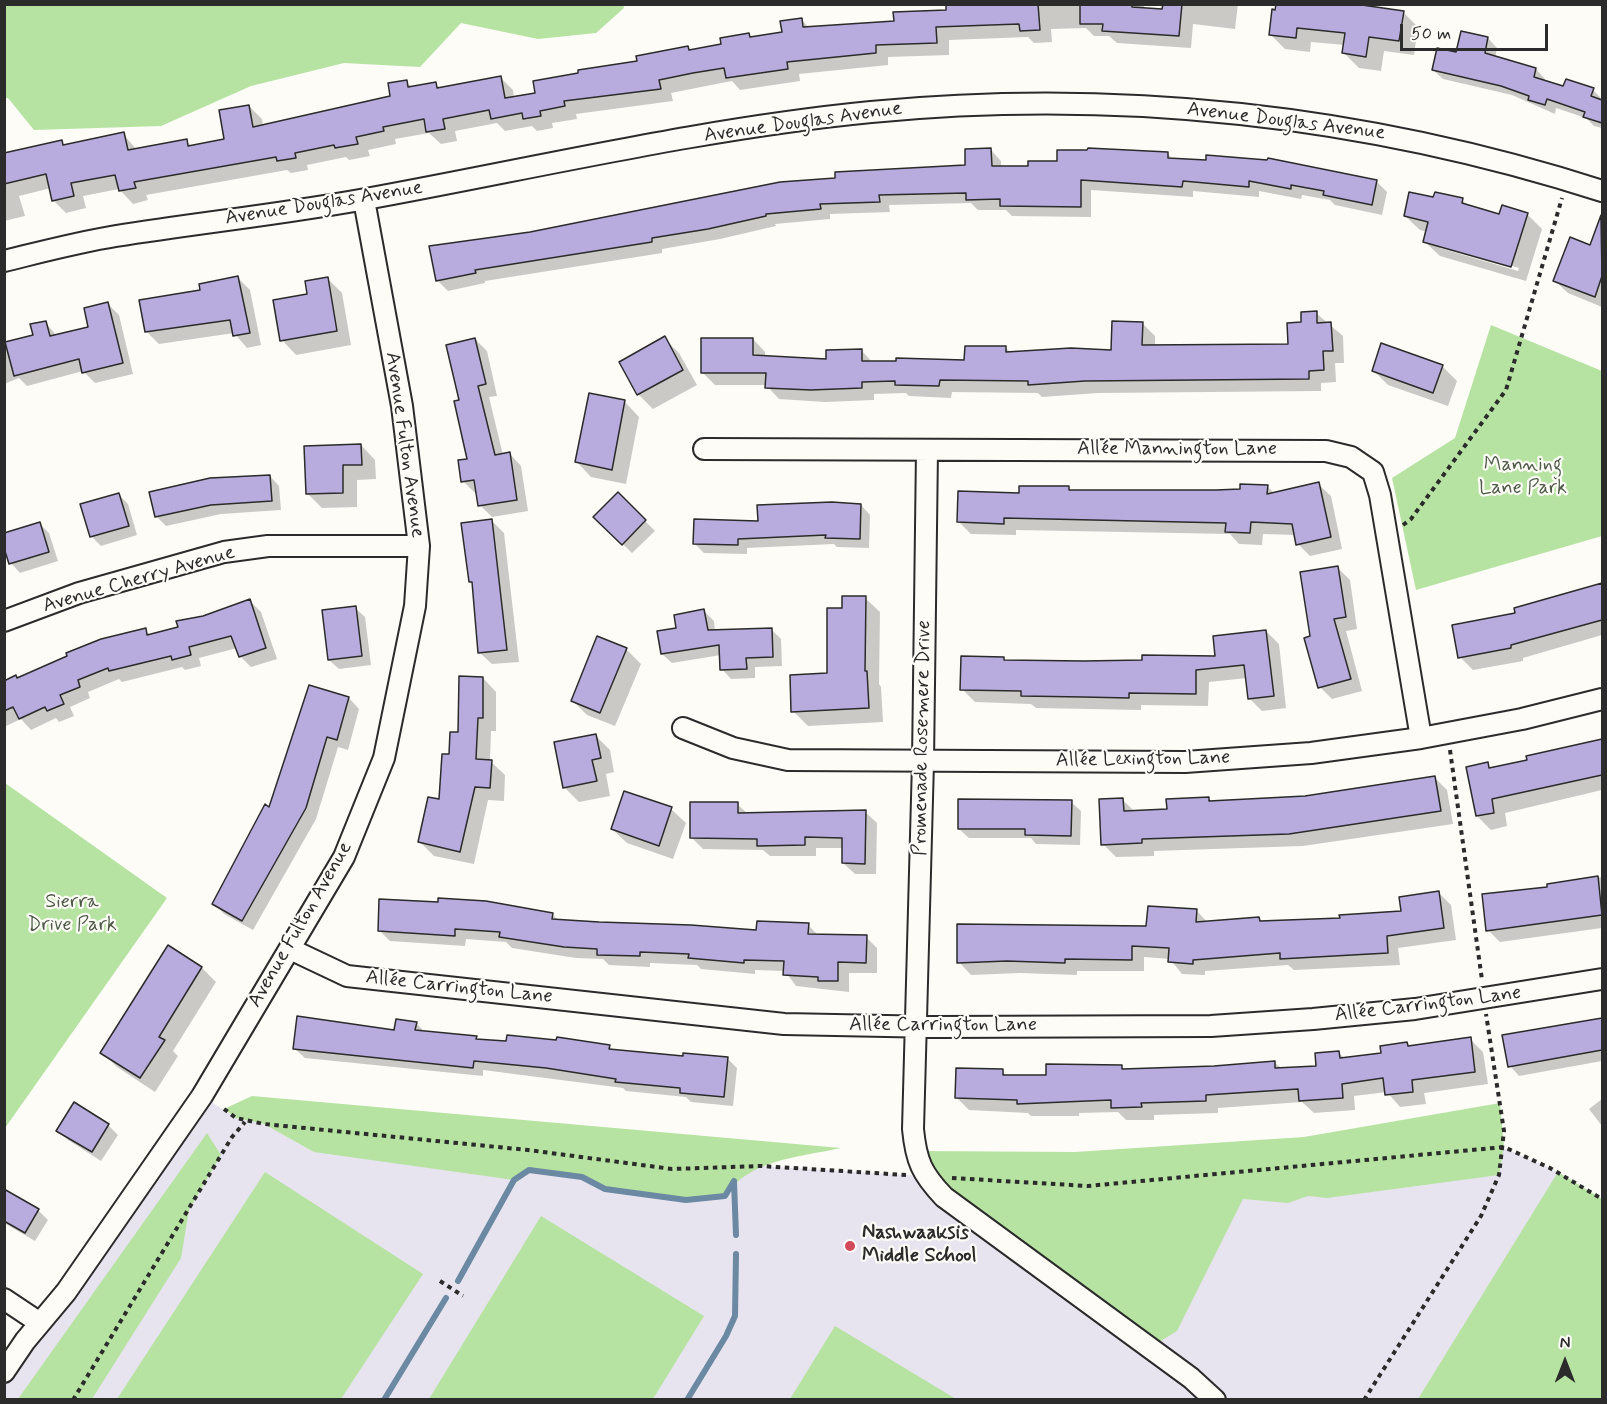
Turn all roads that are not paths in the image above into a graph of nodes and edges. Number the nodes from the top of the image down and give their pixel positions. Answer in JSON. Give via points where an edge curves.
{"nodes":[{"id":1,"x":1602,"y":191,"type":"edge"},
{"id":2,"x":364,"y":200,"type":"junction"},
{"id":3,"x":4,"y":261,"type":"edge"},
{"id":4,"x":704,"y":449,"type":"dead end"},
{"id":5,"x":927,"y":450,"type":"junction"},
{"id":6,"x":419,"y":546,"type":"junction"},
{"id":7,"x":4,"y":621,"type":"edge"},
{"id":8,"x":1602,"y":699,"type":"edge"},
{"id":9,"x":683,"y":728,"type":"dead end"},
{"id":10,"x":1421,"y":738,"type":"junction"},
{"id":11,"x":923,"y":762,"type":"junction"},
{"id":12,"x":290,"y":949,"type":"junction"},
{"id":13,"x":1602,"y":979,"type":"edge"},
{"id":14,"x":915,"y":1026,"type":"junction"},
{"id":15,"x":4,"y":1299,"type":"edge"},
{"id":16,"x":40,"y":1323,"type":"junction"},
{"id":17,"x":4,"y":1372,"type":"edge"},
{"id":18,"x":1215,"y":1400,"type":"edge"}],
"edges":[{"from":1,"to":2,"type":"street","name":"Avenue Douglas Avenue","via":[[1409,138],[1324,124],[1200,109],[1047,103],[954,106],[794,121]]},
{"from":2,"to":3,"type":"street","name":"Avenue Douglas Avenue","via":[[111,237]]},
{"from":2,"to":6,"type":"street","name":"Avenue Fulton Avenue","via":[[402,406]]},
{"from":4,"to":5,"type":"street","name":"Allée Mannington Lane"},
{"from":5,"to":10,"type":"street","name":"Allée Mannington Lane","via":[[1326,451],[1352,457],[1372,472]]},
{"from":5,"to":11,"type":"street","name":"Promenade Rosemere Drive"},
{"from":6,"to":7,"type":"street","name":"Avenue Cherry Avenue","via":[[268,546],[224,552],[80,593]]},
{"from":6,"to":12,"type":"street","name":"Avenue Fulton Avenue","via":[[415,606],[384,758],[344,857]]},
{"from":8,"to":10,"type":"street","name":"Allée Lexington Lane"},
{"from":9,"to":11,"type":"street","name":"Allée Lexington Lane","via":[[733,748],[788,760]]},
{"from":10,"to":11,"type":"street","name":"Allée Lexington Lane","via":[[1311,753],[1185,762]]},
{"from":11,"to":14,"type":"street","name":"Promenade Rosemere Drive"},
{"from":12,"to":14,"type":"street","name":"Allée Carrington Lane","via":[[347,976],[784,1024]]},
{"from":12,"to":16,"type":"street","name":"Avenue Fulton Avenue","via":[[202,1096],[66,1292]]},
{"from":13,"to":14,"type":"street","name":"Allée Carrington Lane","via":[[1484,999],[1313,1019],[1211,1026]]},
{"from":14,"to":18,"type":"street","name":"Promenade Rosemere Drive","via":[[913,1129],[915,1152],[925,1176],[944,1197],[1176,1367]]},
{"from":15,"to":16,"type":"street"},
{"from":16,"to":17,"type":"street","name":"Avenue Fulton Avenue"}]}
